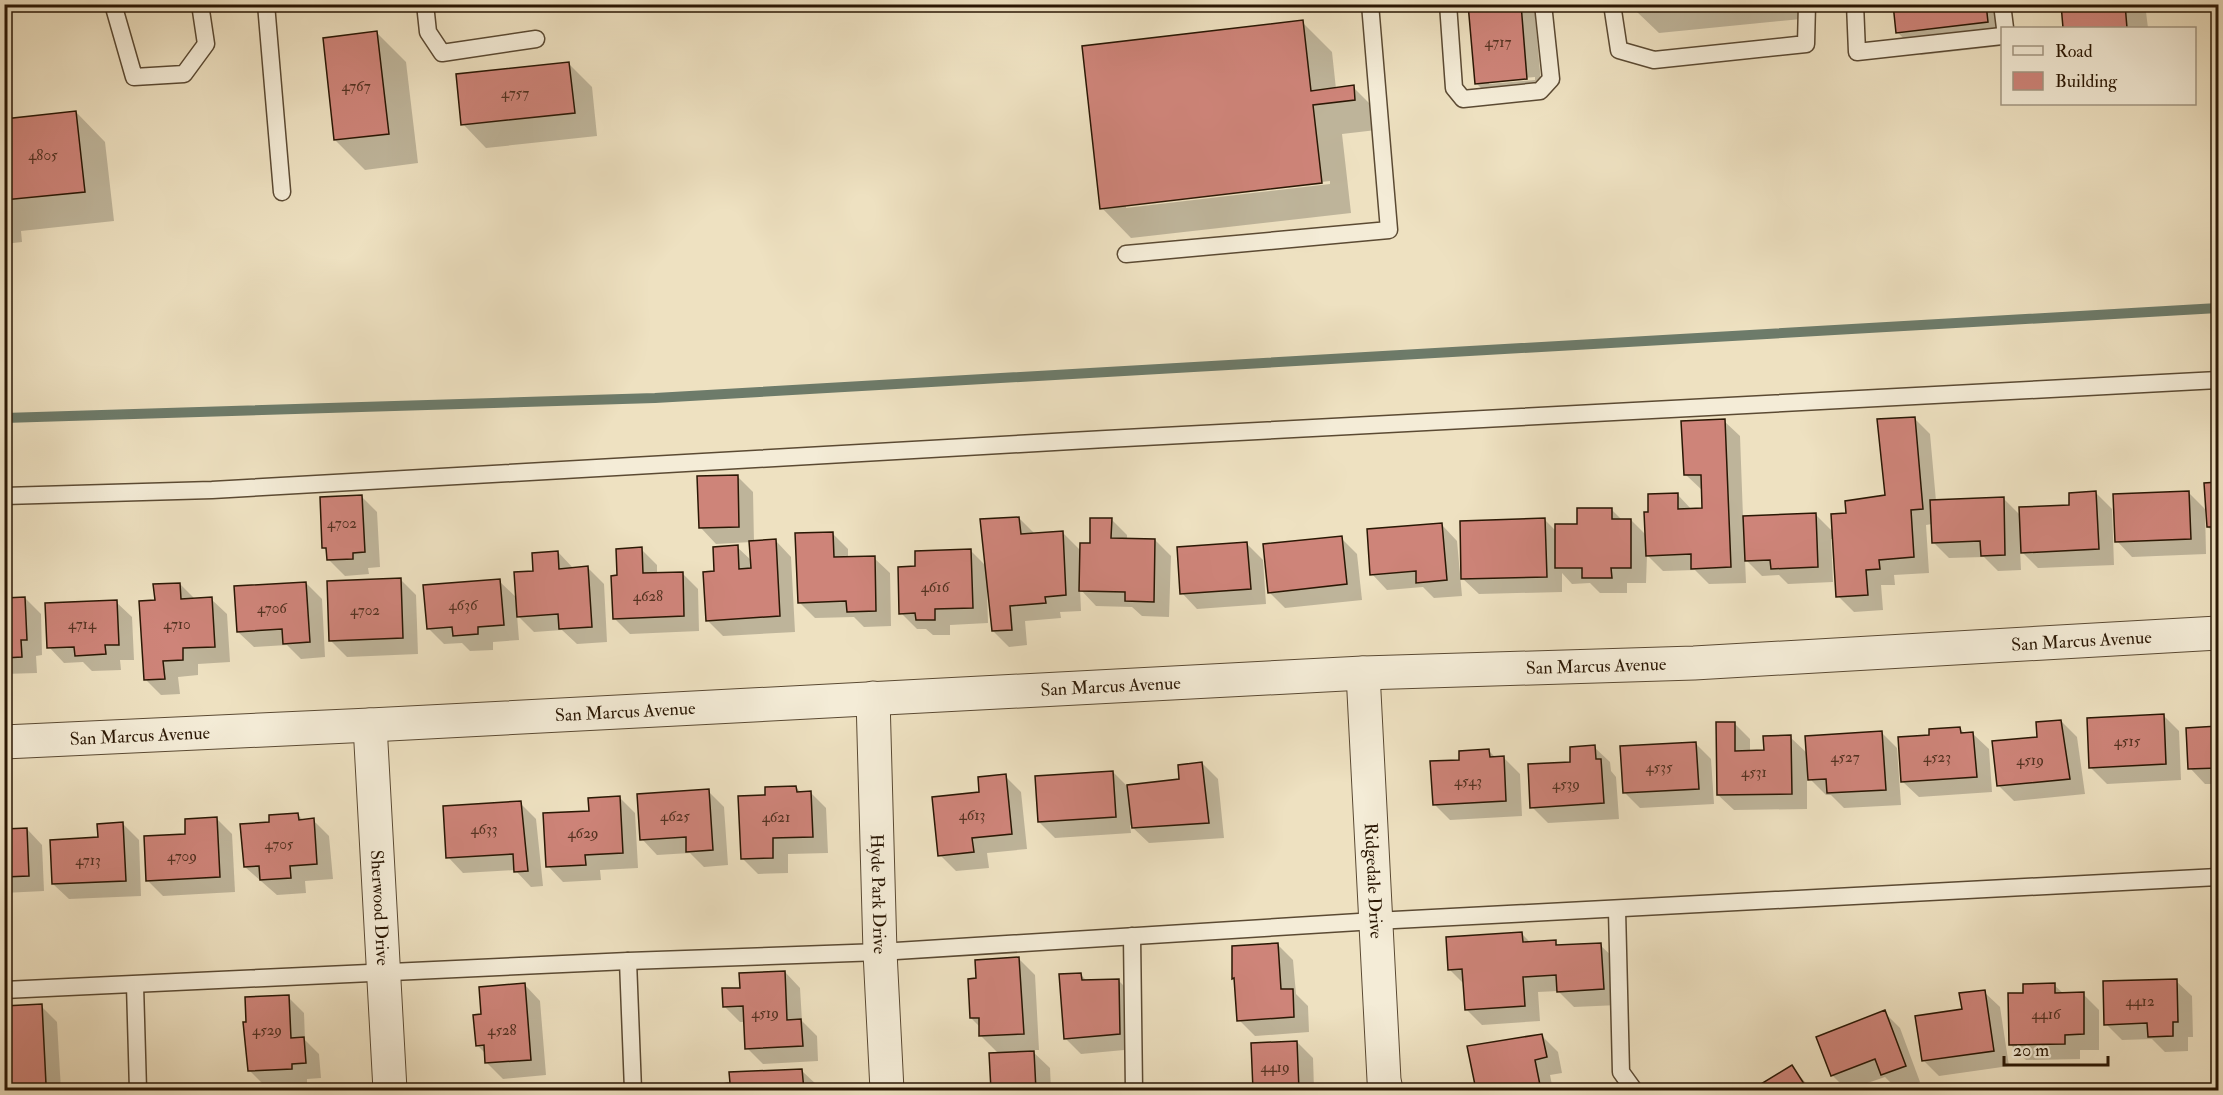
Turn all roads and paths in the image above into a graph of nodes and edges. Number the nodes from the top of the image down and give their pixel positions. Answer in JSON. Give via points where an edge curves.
{"nodes":[{"id":1,"x":113,"y":4,"type":"edge"},
{"id":2,"x":200,"y":4,"type":"edge"},
{"id":3,"x":266,"y":4,"type":"edge"},
{"id":4,"x":425,"y":4,"type":"edge"},
{"id":5,"x":1370,"y":4,"type":"edge"},
{"id":6,"x":1448,"y":4,"type":"edge"},
{"id":7,"x":1544,"y":4,"type":"edge"},
{"id":8,"x":1611,"y":4,"type":"edge"},
{"id":9,"x":1807,"y":4,"type":"edge"},
{"id":10,"x":1855,"y":4,"type":"edge"},
{"id":11,"x":2002,"y":4,"type":"edge"},
{"id":12,"x":2005,"y":27,"type":"edge"},
{"id":13,"x":2001,"y":36,"type":"edge"},
{"id":14,"x":536,"y":39,"type":"dead end"},
{"id":15,"x":282,"y":192,"type":"dead end"},
{"id":16,"x":1126,"y":254,"type":"dead end"},
{"id":17,"x":2218,"y":381,"type":"edge"},
{"id":18,"x":4,"y":496,"type":"edge"},
{"id":19,"x":2218,"y":633,"type":"edge"},
{"id":20,"x":1364,"y":673,"type":"junction"},
{"id":21,"x":873,"y":698,"type":"junction"},
{"id":22,"x":370,"y":725,"type":"junction"},
{"id":23,"x":4,"y":742,"type":"edge"},
{"id":24,"x":2218,"y":878,"type":"edge"},
{"id":25,"x":1617,"y":910,"type":"junction"},
{"id":26,"x":1375,"y":921,"type":"junction"},
{"id":27,"x":1132,"y":936,"type":"junction"},
{"id":28,"x":880,"y":952,"type":"junction"},
{"id":29,"x":628,"y":961,"type":"junction"},
{"id":30,"x":383,"y":973,"type":"junction"},
{"id":31,"x":135,"y":985,"type":"junction"},
{"id":32,"x":4,"y":990,"type":"edge"},
{"id":33,"x":138,"y":1090,"type":"edge"},
{"id":34,"x":390,"y":1090,"type":"edge"},
{"id":35,"x":633,"y":1090,"type":"edge"},
{"id":36,"x":887,"y":1090,"type":"edge"},
{"id":37,"x":1134,"y":1090,"type":"edge"},
{"id":38,"x":1386,"y":1090,"type":"edge"},
{"id":39,"x":1634,"y":1090,"type":"edge"}],
"edges":[{"from":1,"to":2,"type":"lane","via":[[134,77],[184,74],[206,44]]},
{"from":3,"to":15,"type":"lane"},
{"from":4,"to":14,"type":"lane","via":[[428,32],[442,53]]},
{"from":5,"to":16,"type":"lane","via":[[1389,230]]},
{"from":6,"to":7,"type":"lane","via":[[1454,88],[1463,99],[1540,91],[1551,79]]},
{"from":8,"to":9,"type":"lane","via":[[1618,50],[1654,60],[1806,44]]},
{"from":10,"to":13,"type":"lane","via":[[1857,52]]},
{"from":11,"to":12,"type":"lane"},
{"from":17,"to":18,"type":"lane","via":[[212,490]]},
{"from":19,"to":20,"type":"street","name":"San Marcus Avenue","via":[[1694,663]]},
{"from":20,"to":21,"type":"street","name":"San Marcus Avenue"},
{"from":20,"to":26,"type":"street","name":"Ridgedale Drive"},
{"from":21,"to":22,"type":"street","name":"San Marcus Avenue"},
{"from":21,"to":28,"type":"street","name":"Hyde Park Drive"},
{"from":22,"to":23,"type":"street","name":"San Marcus Avenue"},
{"from":22,"to":30,"type":"street","name":"Sherwood Drive"},
{"from":24,"to":25,"type":"lane"},
{"from":25,"to":26,"type":"lane"},
{"from":25,"to":39,"type":"lane","via":[[1621,1072]]},
{"from":26,"to":27,"type":"lane"},
{"from":26,"to":38,"type":"street","name":"Ridgedale Drive"},
{"from":27,"to":28,"type":"lane"},
{"from":27,"to":37,"type":"lane"},
{"from":28,"to":29,"type":"lane"},
{"from":28,"to":36,"type":"street","name":"Hyde Park Drive"},
{"from":29,"to":30,"type":"lane"},
{"from":29,"to":35,"type":"lane"},
{"from":30,"to":31,"type":"lane"},
{"from":30,"to":34,"type":"street","name":"Sherwood Drive"},
{"from":31,"to":32,"type":"lane"},
{"from":31,"to":33,"type":"lane"}]}
